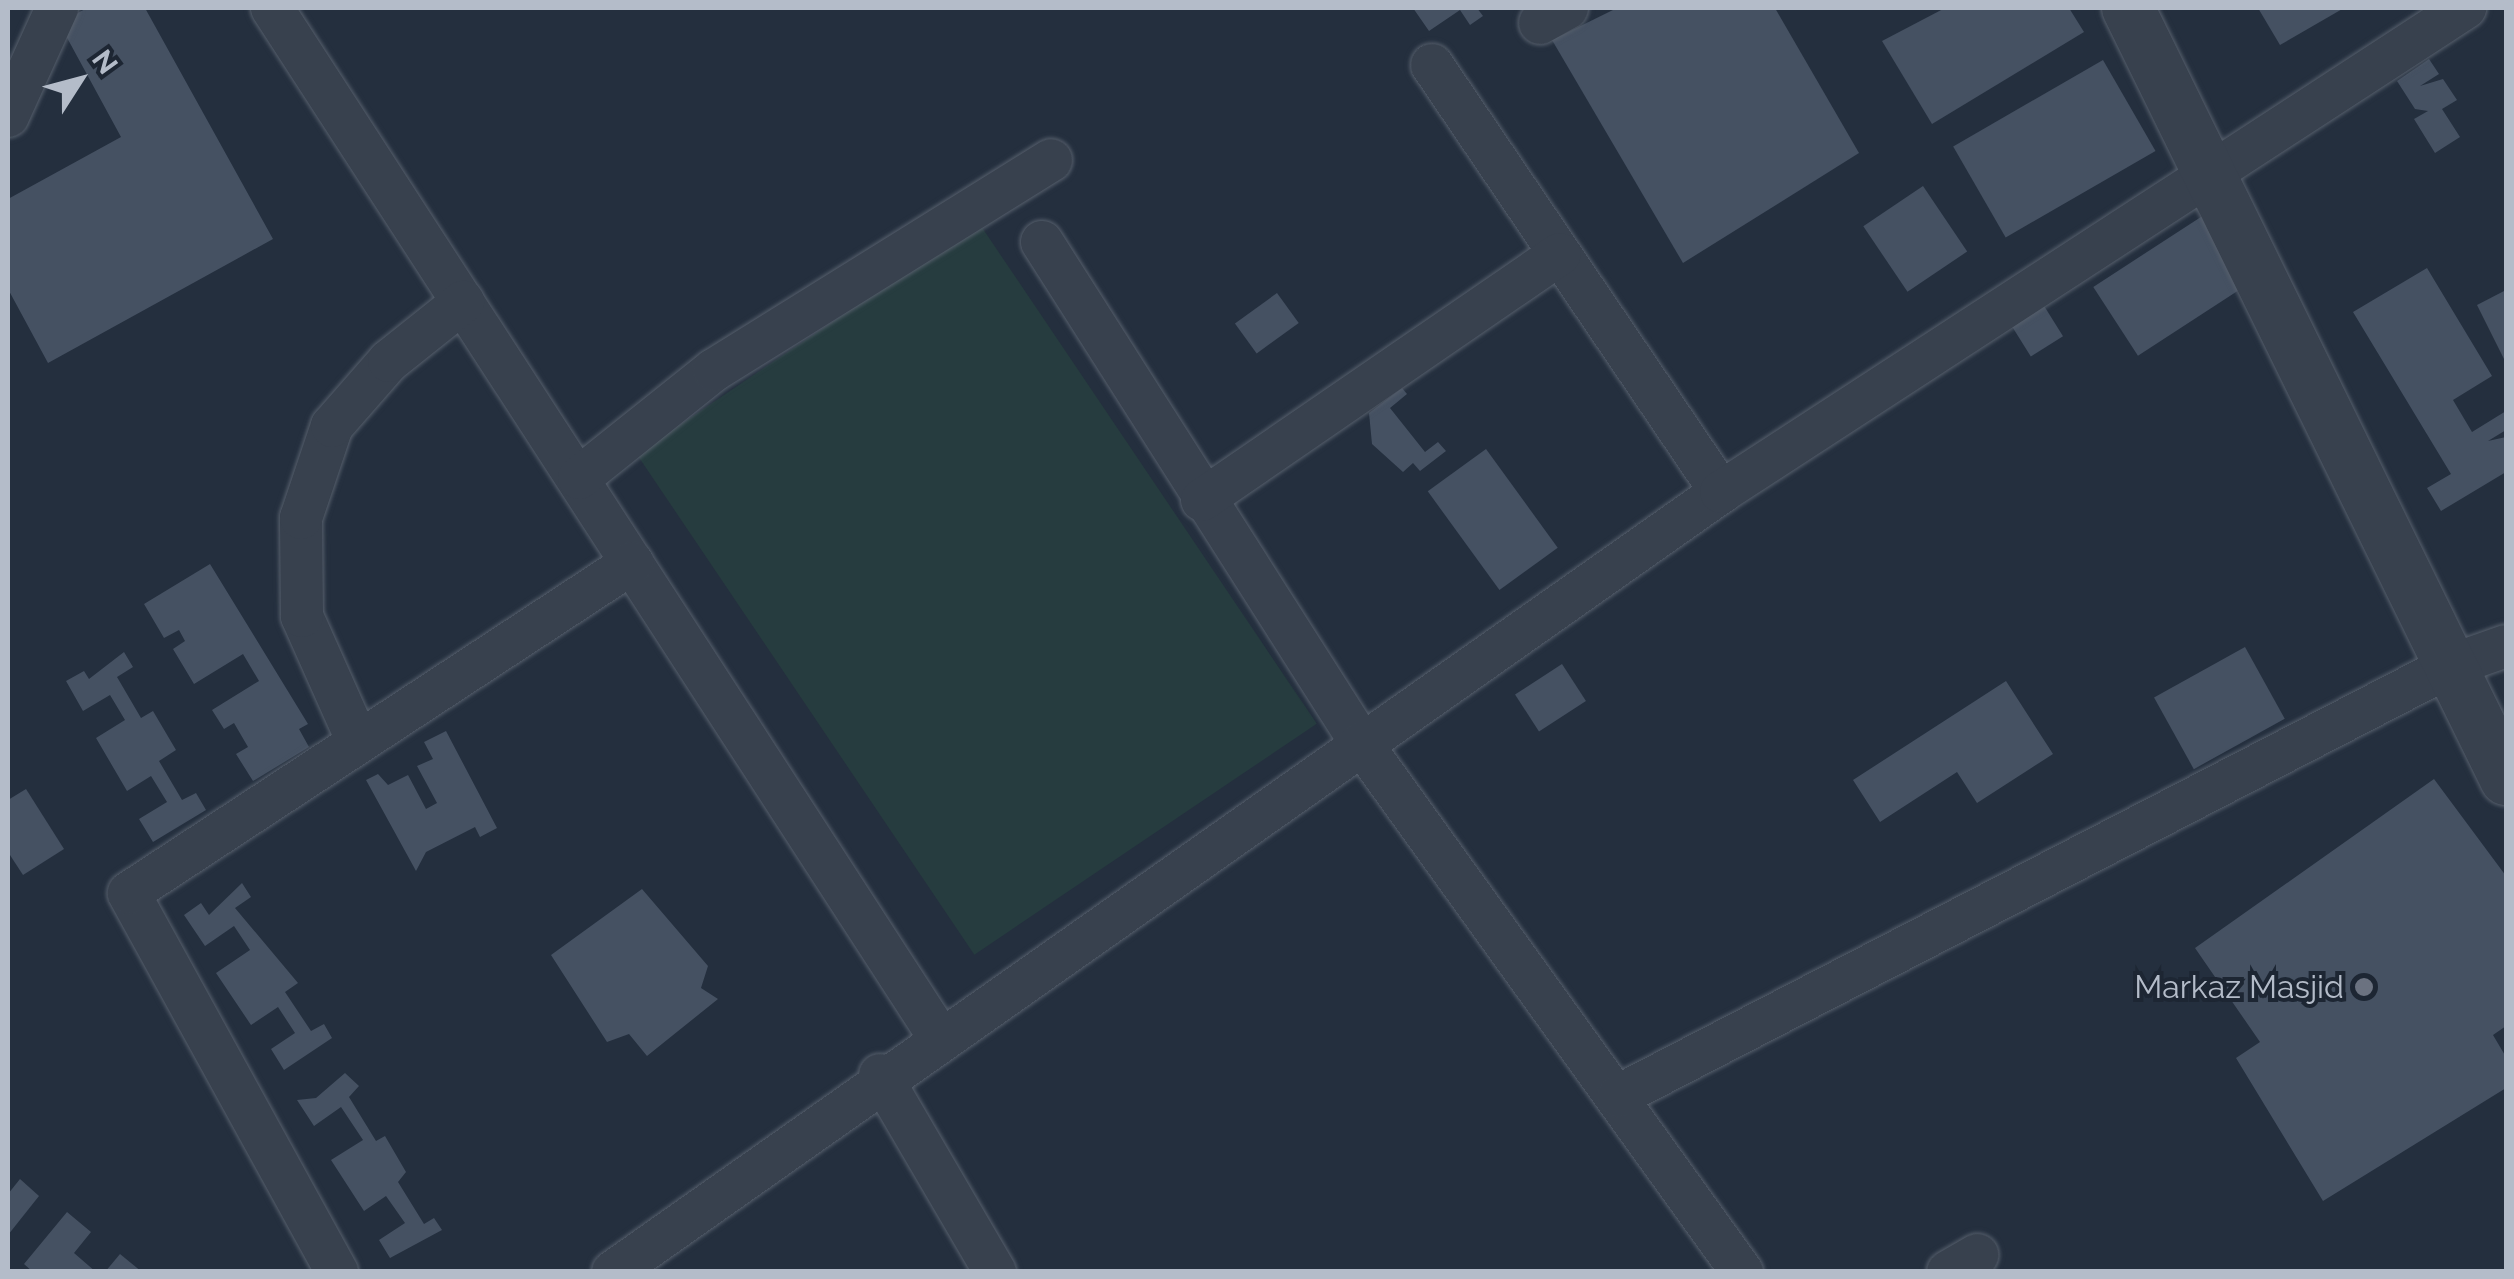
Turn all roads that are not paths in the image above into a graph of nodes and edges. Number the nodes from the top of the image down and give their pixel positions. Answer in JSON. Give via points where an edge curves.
{"nodes":[{"id":1,"x":57,"y":8,"type":"edge"},
{"id":2,"x":272,"y":8,"type":"edge"},
{"id":3,"x":2128,"y":8,"type":"edge"},
{"id":4,"x":2465,"y":8,"type":"edge"},
{"id":5,"x":1432,"y":65,"type":"dead end"},
{"id":6,"x":8,"y":116,"type":"edge"},
{"id":7,"x":1051,"y":160,"type":"dead end"},
{"id":8,"x":2204,"y":172,"type":"junction"},
{"id":9,"x":1042,"y":242,"type":"dead end"},
{"id":10,"x":1560,"y":254,"type":"junction"},
{"id":11,"x":464,"y":302,"type":"junction"},
{"id":12,"x":580,"y":478,"type":"junction"},
{"id":13,"x":1721,"y":492,"type":"junction"},
{"id":14,"x":1202,"y":500,"type":"junction"},
{"id":15,"x":632,"y":563,"type":"junction"},
{"id":16,"x":2506,"y":646,"type":"edge"},
{"id":17,"x":2452,"y":665,"type":"junction"},
{"id":18,"x":358,"y":742,"type":"junction"},
{"id":19,"x":1362,"y":743,"type":"junction"},
{"id":20,"x":2506,"y":780,"type":"edge"},
{"id":21,"x":938,"y":1035,"type":"junction"},
{"id":22,"x":880,"y":1076,"type":"junction"},
{"id":23,"x":1618,"y":1096,"type":"junction"},
{"id":24,"x":337,"y":1272,"type":"edge"},
{"id":25,"x":613,"y":1272,"type":"edge"},
{"id":26,"x":996,"y":1272,"type":"edge"},
{"id":27,"x":1742,"y":1272,"type":"edge"}],
"edges":[{"from":1,"to":6,"type":"street"},
{"from":2,"to":11,"type":"street"},
{"from":3,"to":8,"type":"street"},
{"from":4,"to":8,"type":"street"},
{"from":5,"to":10,"type":"street"},
{"from":7,"to":12,"type":"street","via":[[714,370]]},
{"from":8,"to":13,"type":"street"},
{"from":8,"to":17,"type":"street"},
{"from":9,"to":14,"type":"street"},
{"from":10,"to":13,"type":"street"},
{"from":10,"to":14,"type":"street"},
{"from":11,"to":12,"type":"street"},
{"from":11,"to":18,"type":"street","via":[[389,361],[332,426],[301,518],[302,616]]},
{"from":12,"to":15,"type":"street"},
{"from":13,"to":19,"type":"street"},
{"from":14,"to":19,"type":"street"},
{"from":15,"to":18,"type":"street"},
{"from":15,"to":21,"type":"street"},
{"from":16,"to":17,"type":"street"},
{"from":17,"to":20,"type":"street"},
{"from":17,"to":23,"type":"street"},
{"from":18,"to":24,"type":"street","via":[[128,892]]},
{"from":19,"to":21,"type":"street"},
{"from":19,"to":23,"type":"street"},
{"from":21,"to":22,"type":"street"},
{"from":22,"to":25,"type":"street"},
{"from":22,"to":26,"type":"street"},
{"from":23,"to":27,"type":"street"}]}
